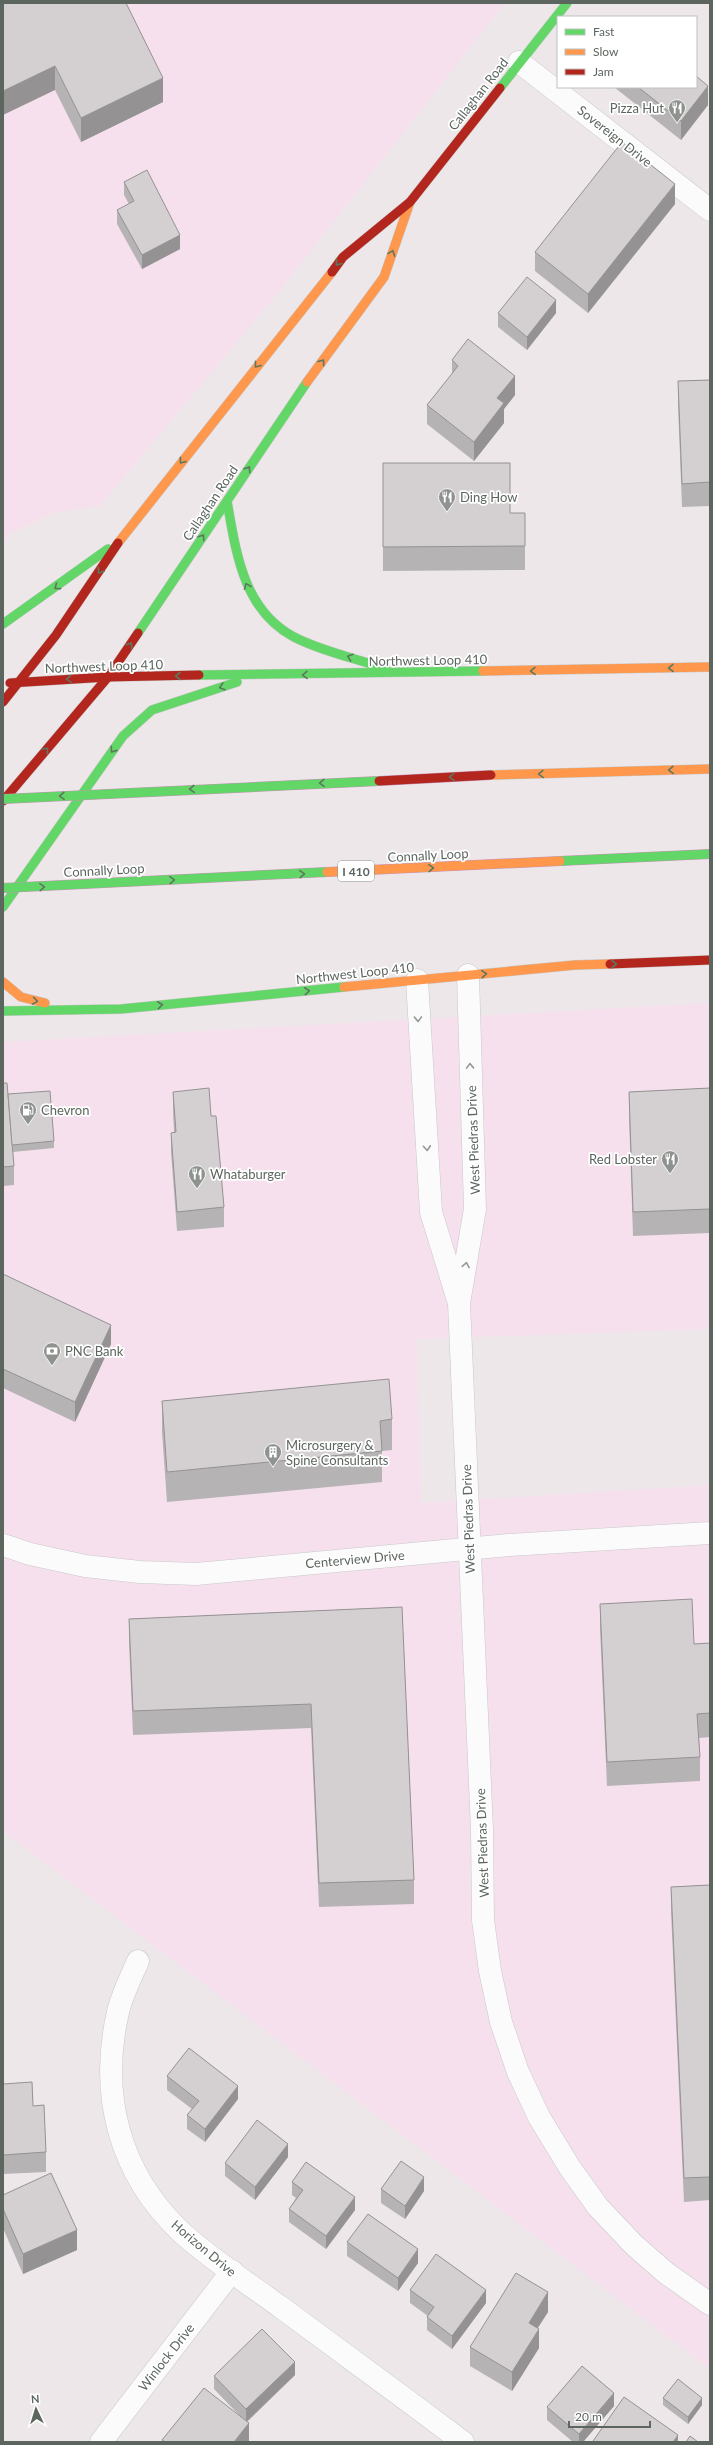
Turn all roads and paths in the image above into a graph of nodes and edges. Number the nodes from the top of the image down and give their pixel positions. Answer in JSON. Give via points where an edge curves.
{"nodes":[{"id":1,"x":567,"y":3,"type":"edge"},
{"id":2,"x":519,"y":62,"type":"junction"},
{"id":3,"x":410,"y":202,"type":"junction"},
{"id":4,"x":710,"y":210,"type":"edge"},
{"id":5,"x":227,"y":501,"type":"junction"},
{"id":6,"x":122,"y":538,"type":"junction"},
{"id":7,"x":3,"y":624,"type":"edge"},
{"id":8,"x":710,"y":667,"type":"edge"},
{"id":9,"x":400,"y":674,"type":"junction"},
{"id":10,"x":259,"y":675,"type":"junction"},
{"id":11,"x":108,"y":677,"type":"junction"},
{"id":12,"x":19,"y":682,"type":"junction"},
{"id":13,"x":3,"y":683,"type":"edge"},
{"id":14,"x":3,"y":702,"type":"edge"},
{"id":15,"x":710,"y":769,"type":"edge"},
{"id":16,"x":3,"y":800,"type":"edge"},
{"id":17,"x":710,"y":854,"type":"edge"},
{"id":18,"x":3,"y":888,"type":"edge"},
{"id":19,"x":3,"y":907,"type":"edge"},
{"id":20,"x":710,"y":960,"type":"edge"},
{"id":21,"x":468,"y":975,"type":"junction"},
{"id":22,"x":417,"y":980,"type":"junction"},
{"id":23,"x":3,"y":982,"type":"edge"},
{"id":24,"x":121,"y":1009,"type":"junction"},
{"id":25,"x":3,"y":1011,"type":"edge"},
{"id":26,"x":459,"y":1303,"type":"junction"},
{"id":27,"x":710,"y":1533,"type":"edge"},
{"id":28,"x":3,"y":1545,"type":"edge"},
{"id":29,"x":469,"y":1548,"type":"junction"},
{"id":30,"x":138,"y":1961,"type":"dead end"},
{"id":31,"x":232,"y":2271,"type":"junction"},
{"id":32,"x":710,"y":2304,"type":"edge"},
{"id":33,"x":100,"y":2442,"type":"edge"},
{"id":34,"x":463,"y":2442,"type":"edge"}],
"edges":[{"from":1,"to":2,"type":"main road","name":"Callaghan Road"},
{"from":2,"to":3,"type":"main road","name":"Callaghan Road"},
{"from":2,"to":4,"type":"street","name":"Sovereign Drive"},
{"from":5,"to":3,"type":"main road","name":"Callaghan Road","one_way":true,"via":[[294,400],[384,277]]},
{"from":3,"to":6,"type":"main road","name":"Callaghan Road","one_way":true,"via":[[343,257]]},
{"from":9,"to":5,"type":"main road","one_way":true,"via":[[293,637],[267,618],[248,590],[240,568]]},
{"from":11,"to":5,"type":"main road","name":"Callaghan Road","one_way":true},
{"from":6,"to":7,"type":"main road","one_way":true},
{"from":6,"to":12,"type":"main road","name":"Callaghan Road","one_way":true,"via":[[56,635]]},
{"from":8,"to":9,"type":"main road","name":"Northwest Loop 410","one_way":true},
{"from":9,"to":10,"type":"main road","name":"Northwest Loop 410","one_way":true},
{"from":10,"to":11,"type":"main road","name":"Northwest Loop 410","one_way":true},
{"from":10,"to":19,"type":"main road","one_way":true,"via":[[152,710],[123,736]]},
{"from":11,"to":12,"type":"main road","name":"Northwest Loop 410","one_way":true},
{"from":16,"to":11,"type":"main road","name":"Callaghan Road","one_way":true},
{"from":12,"to":13,"type":"main road","name":"Northwest Loop 410"},
{"from":12,"to":14,"type":"main road","name":"Callaghan Road"},
{"from":15,"to":16,"type":"main road","one_way":true,"bridge":true,"via":[[491,775]]},
{"from":18,"to":17,"type":"main road","name":"Connally Loop","number":"I 410","one_way":true,"bridge":true},
{"from":21,"to":20,"type":"main road","name":"Northwest Loop 410","one_way":true,"via":[[575,965]]},
{"from":21,"to":22,"type":"main road","name":"Northwest Loop 410"},
{"from":26,"to":21,"type":"street","name":"West Piedras Drive","one_way":true,"via":[[475,1209]]},
{"from":24,"to":22,"type":"main road","name":"Northwest Loop 410","one_way":true},
{"from":22,"to":26,"type":"street","name":"West Piedras Drive","one_way":true,"via":[[431,1212]]},
{"from":23,"to":24,"type":"main road","one_way":true,"via":[[13,994],[31,1002]]},
{"from":24,"to":25,"type":"main road","name":"Northwest Loop 410"},
{"from":26,"to":29,"type":"street","name":"West Piedras Drive"},
{"from":27,"to":29,"type":"street","name":"Centerview Drive"},
{"from":28,"to":29,"type":"street","name":"Centerview Drive","via":[[30,1554],[85,1566],[140,1572],[196,1574]]},
{"from":29,"to":32,"type":"street","name":"West Piedras Drive","via":[[482,1822],[483,1920],[501,2022],[518,2072],[539,2117],[570,2168],[598,2207],[666,2274]]},
{"from":30,"to":31,"type":"street","name":"Horizon Drive","via":[[118,2011],[110,2055],[109,2078],[116,2122],[131,2165],[154,2203],[182,2232]]},
{"from":31,"to":33,"type":"street","name":"Winlock Drive"},
{"from":31,"to":34,"type":"street","name":"Horizon Drive"}]}
